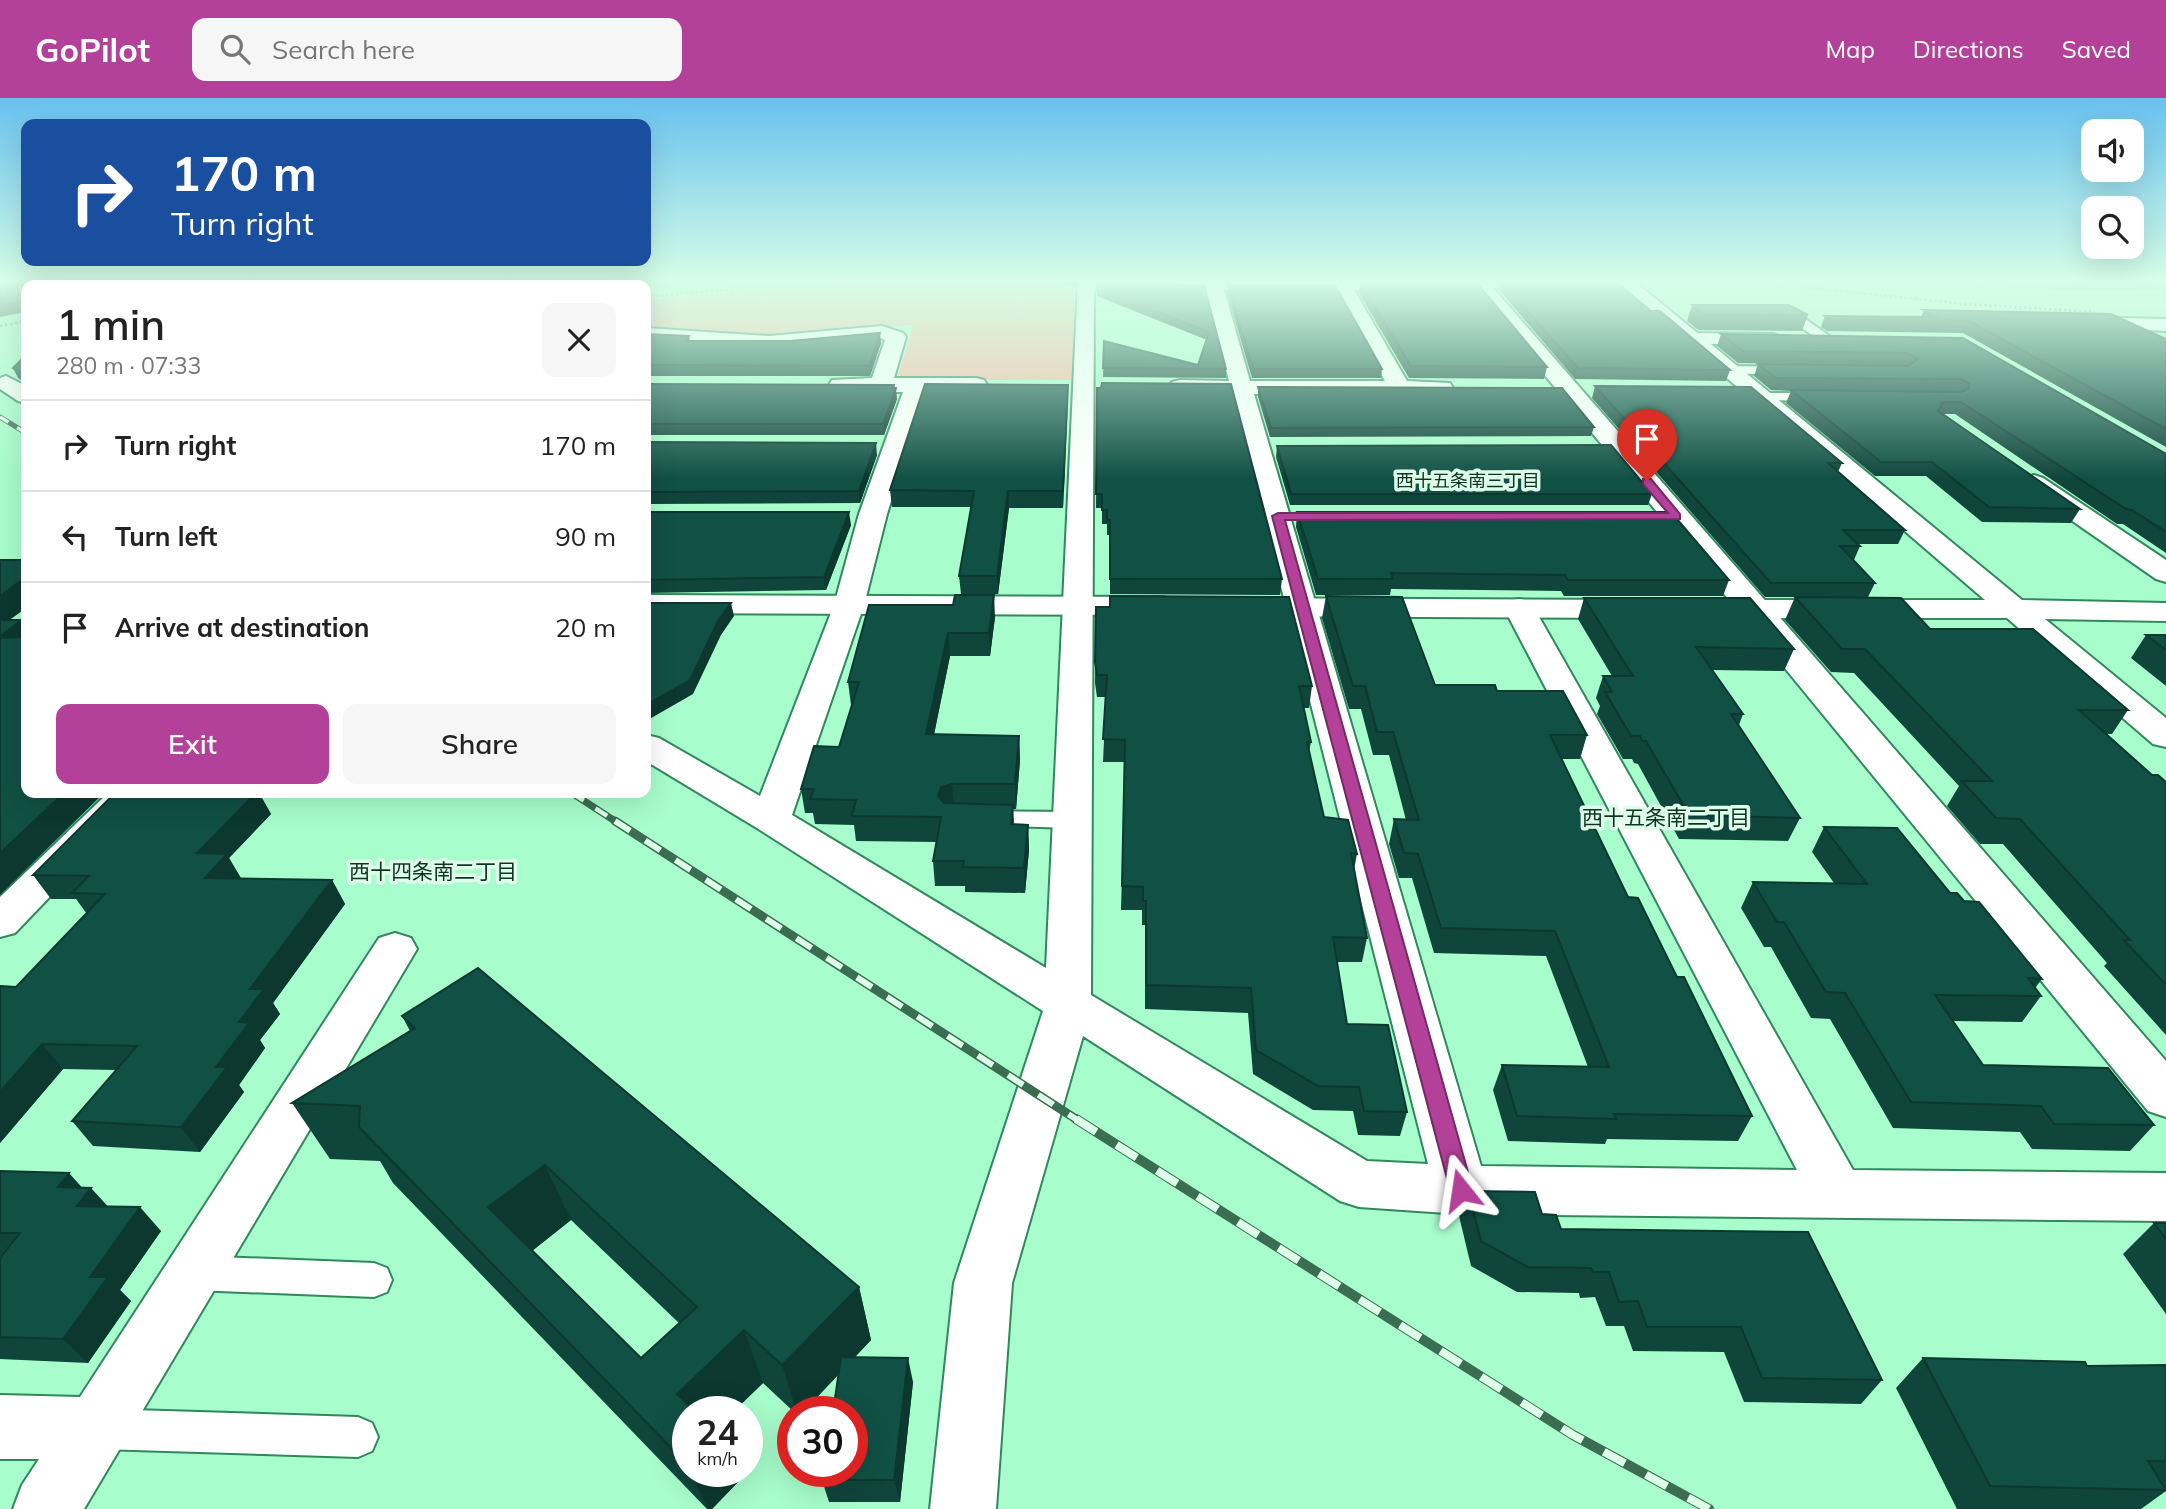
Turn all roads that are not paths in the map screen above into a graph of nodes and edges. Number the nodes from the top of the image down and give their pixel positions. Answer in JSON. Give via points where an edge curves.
{"nodes":[{"id":1,"x":893,"y":347,"type":"edge"},
{"id":2,"x":1092,"y":347,"type":"edge"},
{"id":3,"x":1230,"y":347,"type":"edge"},
{"id":4,"x":1377,"y":347,"type":"edge"},
{"id":5,"x":1532,"y":347,"type":"edge"},
{"id":6,"x":1699,"y":347,"type":"edge"},
{"id":7,"x":1809,"y":371,"type":"edge"},
{"id":8,"x":21,"y":379,"type":"edge"},
{"id":9,"x":1725,"y":380,"type":"junction"},
{"id":10,"x":812,"y":385,"type":"edge"},
{"id":11,"x":881,"y":385,"type":"junction"},
{"id":12,"x":916,"y":385,"type":"junction"},
{"id":13,"x":999,"y":386,"type":"edge"},
{"id":14,"x":1055,"y":386,"type":"edge"},
{"id":15,"x":1096,"y":386,"type":"junction"},
{"id":16,"x":1162,"y":387,"type":"edge"},
{"id":17,"x":1241,"y":387,"type":"junction"},
{"id":18,"x":1400,"y":388,"type":"junction"},
{"id":19,"x":1470,"y":388,"type":"edge"},
{"id":20,"x":21,"y":393,"type":"edge"},
{"id":21,"x":1755,"y":393,"type":"junction"},
{"id":22,"x":1830,"y":397,"type":"edge"},
{"id":23,"x":868,"y":444,"type":"edge"},
{"id":24,"x":896,"y":444,"type":"junction"},
{"id":25,"x":2012,"y":467,"type":"edge"},
{"id":26,"x":2166,"y":573,"type":"edge"},
{"id":27,"x":651,"y":604,"type":"edge"},
{"id":28,"x":849,"y":605,"type":"junction"},
{"id":29,"x":1076,"y":606,"type":"junction"},
{"id":30,"x":1302,"y":608,"type":"junction"},
{"id":31,"x":1519,"y":608,"type":"junction"},
{"id":32,"x":1755,"y":609,"type":"junction"},
{"id":33,"x":2013,"y":609,"type":"junction"},
{"id":34,"x":2166,"y":612,"type":"edge"},
{"id":35,"x":2166,"y":736,"type":"edge"},
{"id":36,"x":651,"y":749,"type":"edge"},
{"id":37,"x":125,"y":798,"type":"edge"},
{"id":38,"x":771,"y":819,"type":"junction"},
{"id":39,"x":956,"y":819,"type":"edge"},
{"id":40,"x":1072,"y":820,"type":"junction"},
{"id":41,"x":0,"y":922,"type":"edge"},
{"id":42,"x":394,"y":949,"type":"dead end"},
{"id":43,"x":1069,"y":1006,"type":"junction"},
{"id":44,"x":2166,"y":1096,"type":"edge"},
{"id":45,"x":1461,"y":1190,"type":"junction"},
{"id":46,"x":1837,"y":1192,"type":"junction"},
{"id":47,"x":2166,"y":1197,"type":"edge"},
{"id":48,"x":193,"y":1273,"type":"junction"},
{"id":49,"x":374,"y":1280,"type":"dead end"},
{"id":50,"x":0,"y":1427,"type":"edge"},
{"id":51,"x":96,"y":1429,"type":"junction"},
{"id":52,"x":358,"y":1437,"type":"dead end"},
{"id":53,"x":46,"y":1509,"type":"edge"},
{"id":54,"x":963,"y":1509,"type":"edge"}],
"edges":[{"from":1,"to":11,"type":"street"},
{"from":2,"to":15,"type":"street"},
{"from":3,"to":17,"type":"street"},
{"from":4,"to":18,"type":"street"},
{"from":5,"to":32,"type":"street","via":[[1568,389],[1603,446],[1663,516]]},
{"from":6,"to":9,"type":"street"},
{"from":7,"to":9,"type":"lane"},
{"from":8,"to":20,"type":"street","via":[[6,383]]},
{"from":9,"to":21,"type":"street"},
{"from":10,"to":11,"type":"street"},
{"from":11,"to":12,"type":"street"},
{"from":12,"to":13,"type":"street"},
{"from":12,"to":24,"type":"street"},
{"from":14,"to":15,"type":"street"},
{"from":15,"to":29,"type":"street"},
{"from":16,"to":17,"type":"street"},
{"from":17,"to":18,"type":"street"},
{"from":17,"to":30,"type":"street","via":[[1273,447],[1292,516]]},
{"from":18,"to":19,"type":"street"},
{"from":21,"to":22,"type":"lane"},
{"from":21,"to":33,"type":"street"},
{"from":23,"to":24,"type":"street"},
{"from":24,"to":28,"type":"street","via":[[859,514]]},
{"from":25,"to":26,"type":"street"},
{"from":27,"to":28,"type":"street"},
{"from":28,"to":29,"type":"street"},
{"from":28,"to":38,"type":"street"},
{"from":29,"to":30,"type":"street"},
{"from":29,"to":40,"type":"street"},
{"from":30,"to":31,"type":"street"},
{"from":30,"to":45,"type":"street"},
{"from":31,"to":32,"type":"street"},
{"from":31,"to":46,"type":"street"},
{"from":32,"to":33,"type":"street"},
{"from":32,"to":44,"type":"street"},
{"from":33,"to":34,"type":"street"},
{"from":33,"to":35,"type":"street"},
{"from":36,"to":38,"type":"street"},
{"from":37,"to":41,"type":"street"},
{"from":38,"to":43,"type":"street"},
{"from":39,"to":40,"type":"lane"},
{"from":40,"to":43,"type":"street"},
{"from":42,"to":48,"type":"street"},
{"from":43,"to":45,"type":"street","via":[[1359,1184]]},
{"from":43,"to":54,"type":"street","via":[[983,1283]]},
{"from":45,"to":46,"type":"street"},
{"from":46,"to":47,"type":"street"},
{"from":48,"to":49,"type":"lane"},
{"from":48,"to":51,"type":"street"},
{"from":50,"to":51,"type":"street"},
{"from":51,"to":52,"type":"lane"},
{"from":51,"to":53,"type":"street"}]}
